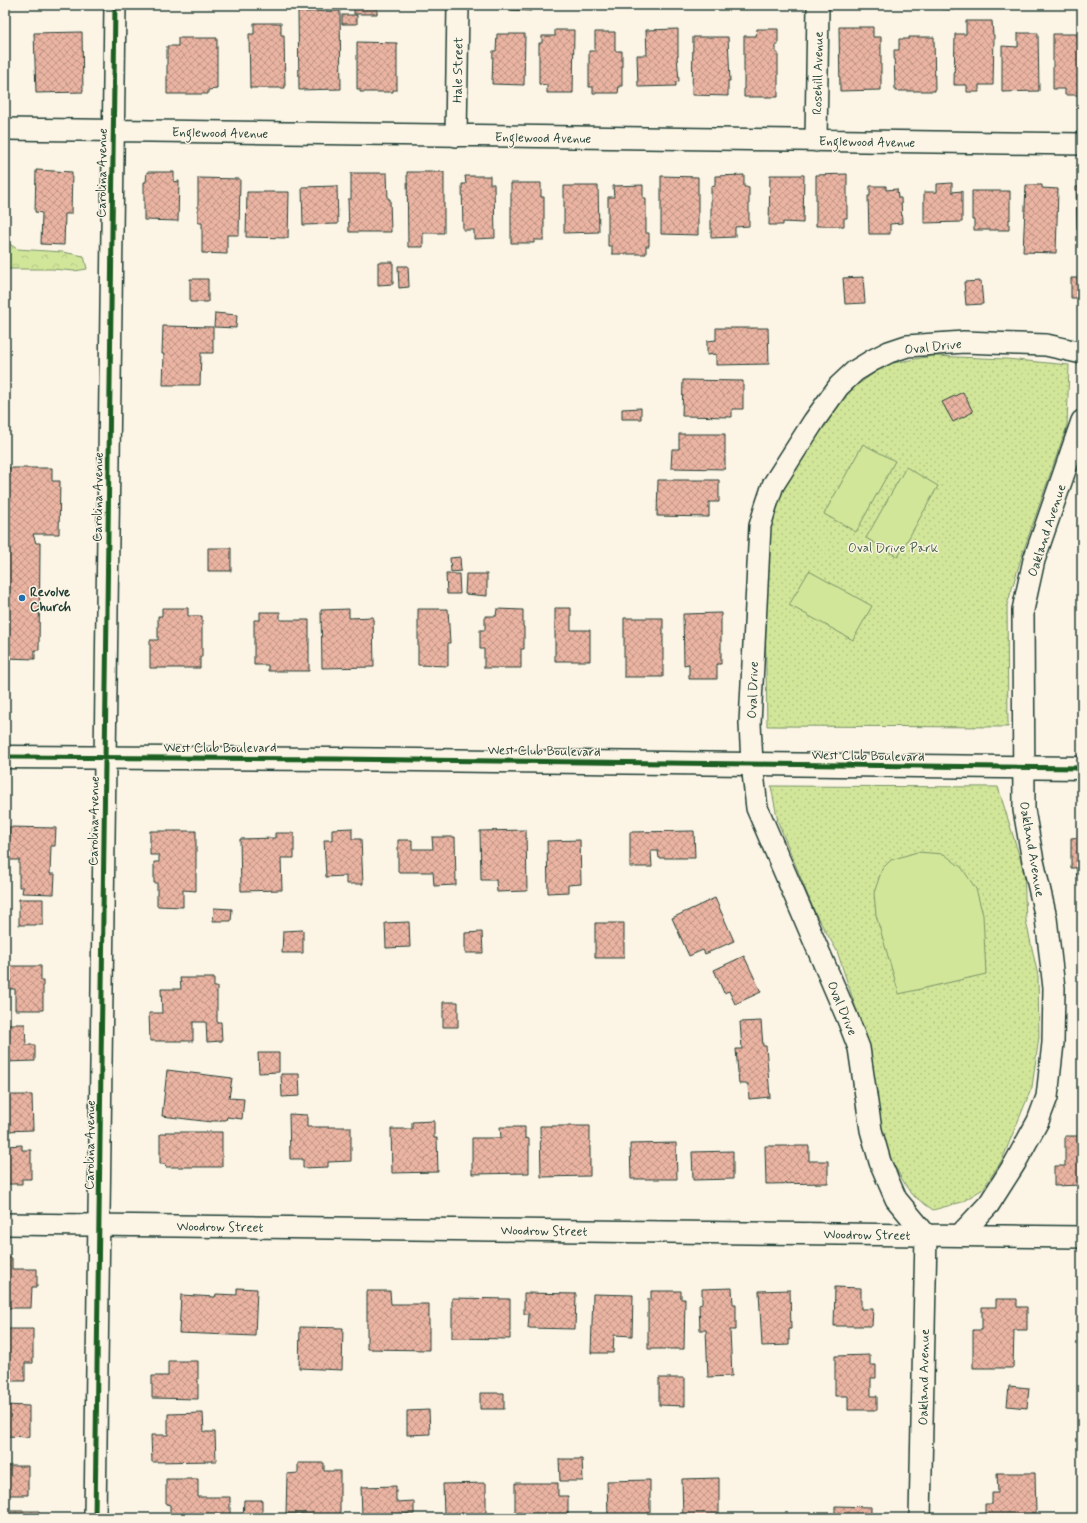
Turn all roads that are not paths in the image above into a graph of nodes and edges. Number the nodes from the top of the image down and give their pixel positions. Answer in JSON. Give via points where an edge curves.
{"nodes":[{"id":1,"x":115,"y":5,"type":"edge"},
{"id":2,"x":458,"y":5,"type":"edge"},
{"id":3,"x":818,"y":5,"type":"edge"},
{"id":4,"x":5,"y":129,"type":"edge"},
{"id":5,"x":113,"y":131,"type":"junction"},
{"id":6,"x":456,"y":136,"type":"junction"},
{"id":7,"x":816,"y":141,"type":"junction"},
{"id":8,"x":1082,"y":144,"type":"edge"},
{"id":9,"x":1082,"y":353,"type":"edge"},
{"id":10,"x":1082,"y":421,"type":"edge"},
{"id":11,"x":5,"y":757,"type":"edge"},
{"id":12,"x":104,"y":758,"type":"junction"},
{"id":13,"x":752,"y":764,"type":"junction"},
{"id":14,"x":1024,"y":767,"type":"junction"},
{"id":15,"x":1082,"y":768,"type":"edge"},
{"id":16,"x":5,"y":1224,"type":"edge"},
{"id":17,"x":99,"y":1225,"type":"junction"},
{"id":18,"x":926,"y":1235,"type":"junction"},
{"id":19,"x":960,"y":1236,"type":"junction"},
{"id":20,"x":1082,"y":1237,"type":"edge"},
{"id":21,"x":96,"y":1518,"type":"edge"},
{"id":22,"x":920,"y":1518,"type":"edge"}],
"edges":[{"from":1,"to":5,"type":"street","name":"Carolina Avenue"},
{"from":2,"to":6,"type":"street","name":"Hale Street"},
{"from":3,"to":7,"type":"street","name":"Rosehill Avenue"},
{"from":4,"to":5,"type":"street","name":"Englewood Avenue"},
{"from":5,"to":6,"type":"street","name":"Englewood Avenue"},
{"from":5,"to":12,"type":"street","name":"Carolina Avenue"},
{"from":6,"to":7,"type":"street","name":"Englewood Avenue"},
{"from":7,"to":8,"type":"street","name":"Englewood Avenue"},
{"from":9,"to":13,"type":"street","name":"Oval Drive","via":[[1046,345],[1006,343],[964,342],[907,346],[889,352],[854,371],[839,386],[773,485],[760,526],[750,723]]},
{"from":10,"to":14,"type":"street","name":"Oakland Avenue","via":[[1034,560],[1023,610]]},
{"from":11,"to":12,"type":"street","name":"West Club Boulevard"},
{"from":12,"to":13,"type":"street","name":"West Club Boulevard"},
{"from":12,"to":17,"type":"street","name":"Carolina Avenue"},
{"from":13,"to":14,"type":"street","name":"West Club Boulevard"},
{"from":13,"to":18,"type":"street","name":"Oval Drive","via":[[757,808],[858,1048],[871,1130],[880,1162],[896,1198]]},
{"from":14,"to":15,"type":"street","name":"West Club Boulevard"},
{"from":14,"to":19,"type":"street","name":"Oakland Avenue","via":[[1024,810],[1046,918],[1054,988],[1053,1043],[1047,1097],[1038,1121],[1015,1163],[989,1204]]},
{"from":16,"to":17,"type":"street","name":"Woodrow Street"},
{"from":17,"to":18,"type":"street","name":"Woodrow Street"},
{"from":17,"to":21,"type":"street","name":"Carolina Avenue"},
{"from":18,"to":19,"type":"street","name":"Woodrow Street"},
{"from":18,"to":22,"type":"street","name":"Oakland Avenue"},
{"from":19,"to":20,"type":"street","name":"Woodrow Street"}]}
